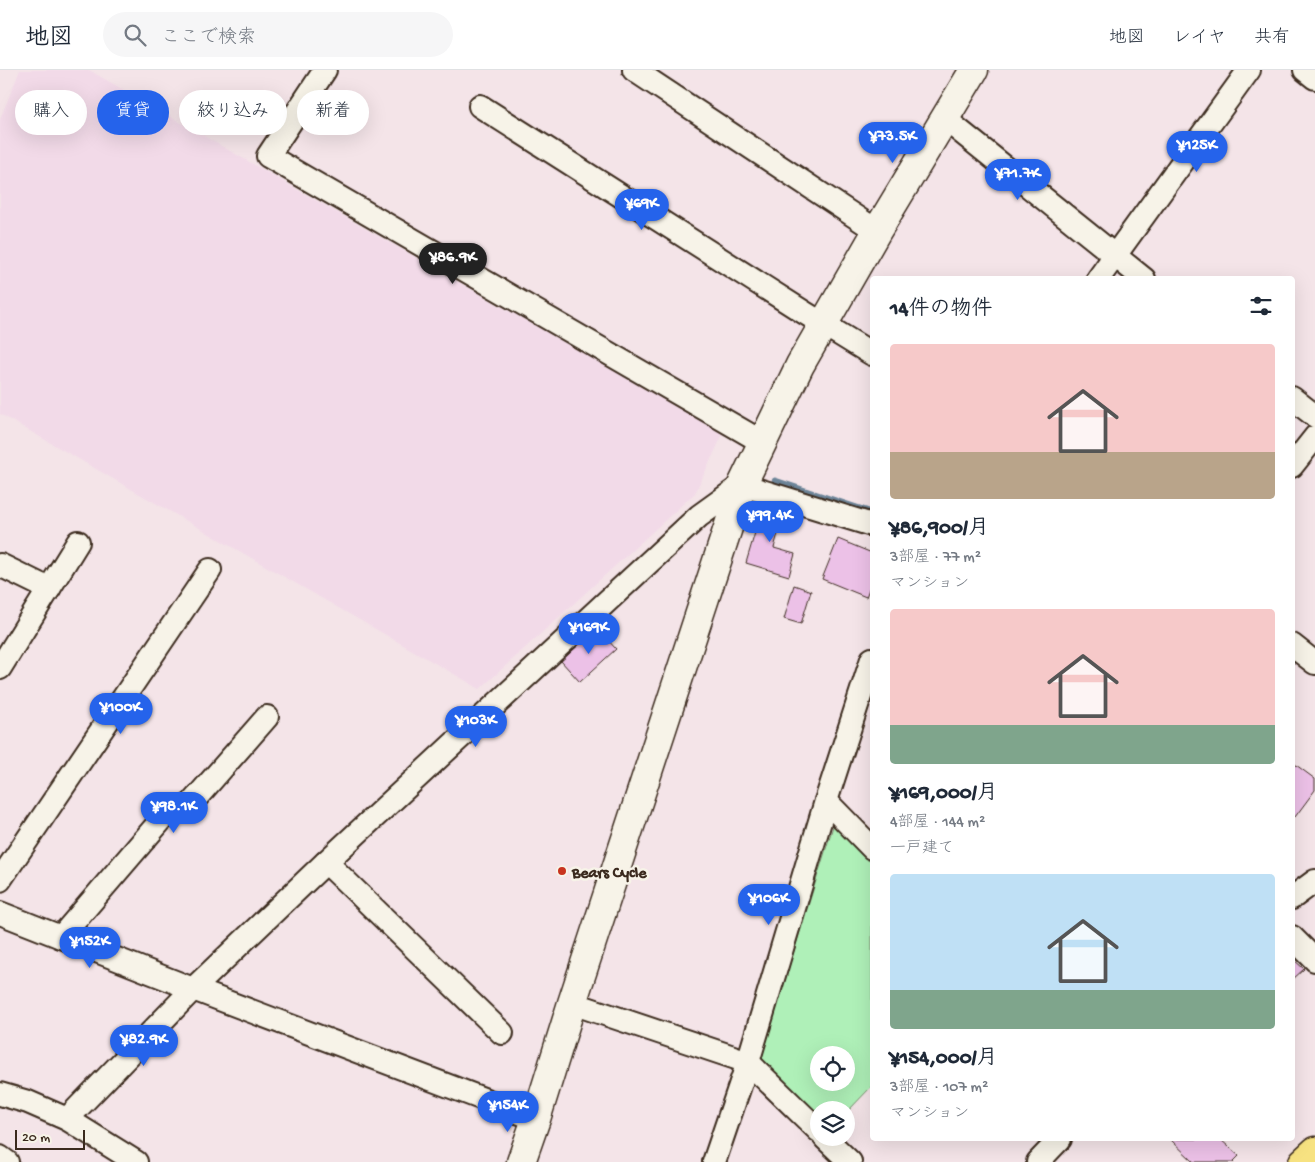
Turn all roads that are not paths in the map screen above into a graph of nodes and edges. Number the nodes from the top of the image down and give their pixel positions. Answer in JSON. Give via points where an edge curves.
{"nodes":[{"id":1,"x":634,"y":70,"type":"edge"},
{"id":2,"x":974,"y":70,"type":"edge"},
{"id":3,"x":1249,"y":70,"type":"edge"},
{"id":4,"x":1304,"y":70,"type":"edge"},
{"id":5,"x":316,"y":73,"type":"edge"},
{"id":6,"x":1315,"y":78,"type":"edge"},
{"id":7,"x":480,"y":106,"type":"dead end"},
{"id":8,"x":945,"y":119,"type":"junction"},
{"id":9,"x":876,"y":231,"type":"junction"},
{"id":10,"x":1115,"y":255,"type":"junction"},
{"id":11,"x":1100,"y":276,"type":"edge"},
{"id":12,"x":1140,"y":276,"type":"edge"},
{"id":13,"x":823,"y":324,"type":"junction"},
{"id":14,"x":870,"y":353,"type":"edge"},
{"id":15,"x":1295,"y":400,"type":"edge"},
{"id":16,"x":1315,"y":416,"type":"edge"},
{"id":17,"x":1315,"y":437,"type":"edge"},
{"id":18,"x":762,"y":442,"type":"junction"},
{"id":19,"x":1295,"y":462,"type":"edge"},
{"id":20,"x":742,"y":485,"type":"junction"},
{"id":21,"x":870,"y":524,"type":"edge"},
{"id":22,"x":78,"y":542,"type":"dead end"},
{"id":23,"x":0,"y":565,"type":"edge"},
{"id":24,"x":210,"y":570,"type":"dead end"},
{"id":25,"x":49,"y":589,"type":"junction"},
{"id":26,"x":1295,"y":646,"type":"edge"},
{"id":27,"x":1315,"y":663,"type":"edge"},
{"id":28,"x":870,"y":666,"type":"edge"},
{"id":29,"x":0,"y":668,"type":"edge"},
{"id":30,"x":267,"y":717,"type":"dead end"},
{"id":31,"x":826,"y":800,"type":"junction"},
{"id":32,"x":870,"y":846,"type":"edge"},
{"id":33,"x":326,"y":862,"type":"junction"},
{"id":34,"x":0,"y":880,"type":"edge"},
{"id":35,"x":1315,"y":881,"type":"edge"},
{"id":36,"x":1295,"y":896,"type":"edge"},
{"id":37,"x":0,"y":913,"type":"edge"},
{"id":38,"x":61,"y":937,"type":"junction"},
{"id":39,"x":1295,"y":940,"type":"edge"},
{"id":40,"x":1315,"y":960,"type":"edge"},
{"id":41,"x":193,"y":989,"type":"junction"},
{"id":42,"x":572,"y":1003,"type":"junction"},
{"id":43,"x":502,"y":1033,"type":"dead end"},
{"id":44,"x":748,"y":1062,"type":"junction"},
{"id":45,"x":0,"y":1094,"type":"edge"},
{"id":46,"x":67,"y":1119,"type":"junction"},
{"id":47,"x":536,"y":1119,"type":"junction"},
{"id":48,"x":810,"y":1122,"type":"edge"},
{"id":49,"x":1058,"y":1141,"type":"edge"},
{"id":50,"x":833,"y":1146,"type":"edge"},
{"id":51,"x":1315,"y":1151,"type":"edge"},
{"id":52,"x":0,"y":1158,"type":"edge"},
{"id":53,"x":7,"y":1162,"type":"edge"},
{"id":54,"x":136,"y":1162,"type":"edge"},
{"id":55,"x":521,"y":1162,"type":"edge"},
{"id":56,"x":714,"y":1162,"type":"edge"},
{"id":57,"x":850,"y":1162,"type":"edge"},
{"id":58,"x":1038,"y":1162,"type":"edge"},
{"id":59,"x":1303,"y":1162,"type":"edge"}],
"edges":[{"from":1,"to":9,"type":"street"},
{"from":2,"to":8,"type":"street"},
{"from":3,"to":10,"type":"street"},
{"from":4,"to":6,"type":"street"},
{"from":5,"to":18,"type":"street","via":[[268,156]]},
{"from":7,"to":13,"type":"street"},
{"from":8,"to":9,"type":"street"},
{"from":8,"to":10,"type":"street"},
{"from":9,"to":13,"type":"street"},
{"from":10,"to":11,"type":"street"},
{"from":10,"to":12,"type":"street"},
{"from":13,"to":14,"type":"street"},
{"from":13,"to":18,"type":"street"},
{"from":15,"to":16,"type":"street"},
{"from":17,"to":19,"type":"street"},
{"from":18,"to":20,"type":"street"},
{"from":20,"to":21,"type":"street"},
{"from":20,"to":33,"type":"street","via":[[699,516]]},
{"from":20,"to":42,"type":"street"},
{"from":22,"to":25,"type":"street"},
{"from":23,"to":25,"type":"street"},
{"from":24,"to":34,"type":"street"},
{"from":25,"to":29,"type":"street"},
{"from":26,"to":27,"type":"street"},
{"from":28,"to":31,"type":"street"},
{"from":30,"to":38,"type":"street","via":[[190,805],[162,819]]},
{"from":31,"to":32,"type":"street"},
{"from":31,"to":44,"type":"street"},
{"from":33,"to":41,"type":"street"},
{"from":33,"to":43,"type":"street"},
{"from":35,"to":36,"type":"street"},
{"from":37,"to":38,"type":"street"},
{"from":38,"to":41,"type":"street"},
{"from":39,"to":40,"type":"street"},
{"from":41,"to":46,"type":"street"},
{"from":41,"to":47,"type":"street"},
{"from":42,"to":44,"type":"street"},
{"from":42,"to":47,"type":"street"},
{"from":44,"to":48,"type":"street"},
{"from":44,"to":56,"type":"street"},
{"from":45,"to":46,"type":"street"},
{"from":46,"to":54,"type":"street"},
{"from":47,"to":55,"type":"street"},
{"from":49,"to":58,"type":"street"},
{"from":50,"to":57,"type":"street"},
{"from":51,"to":59,"type":"main road"},
{"from":52,"to":53,"type":"street"}]}
